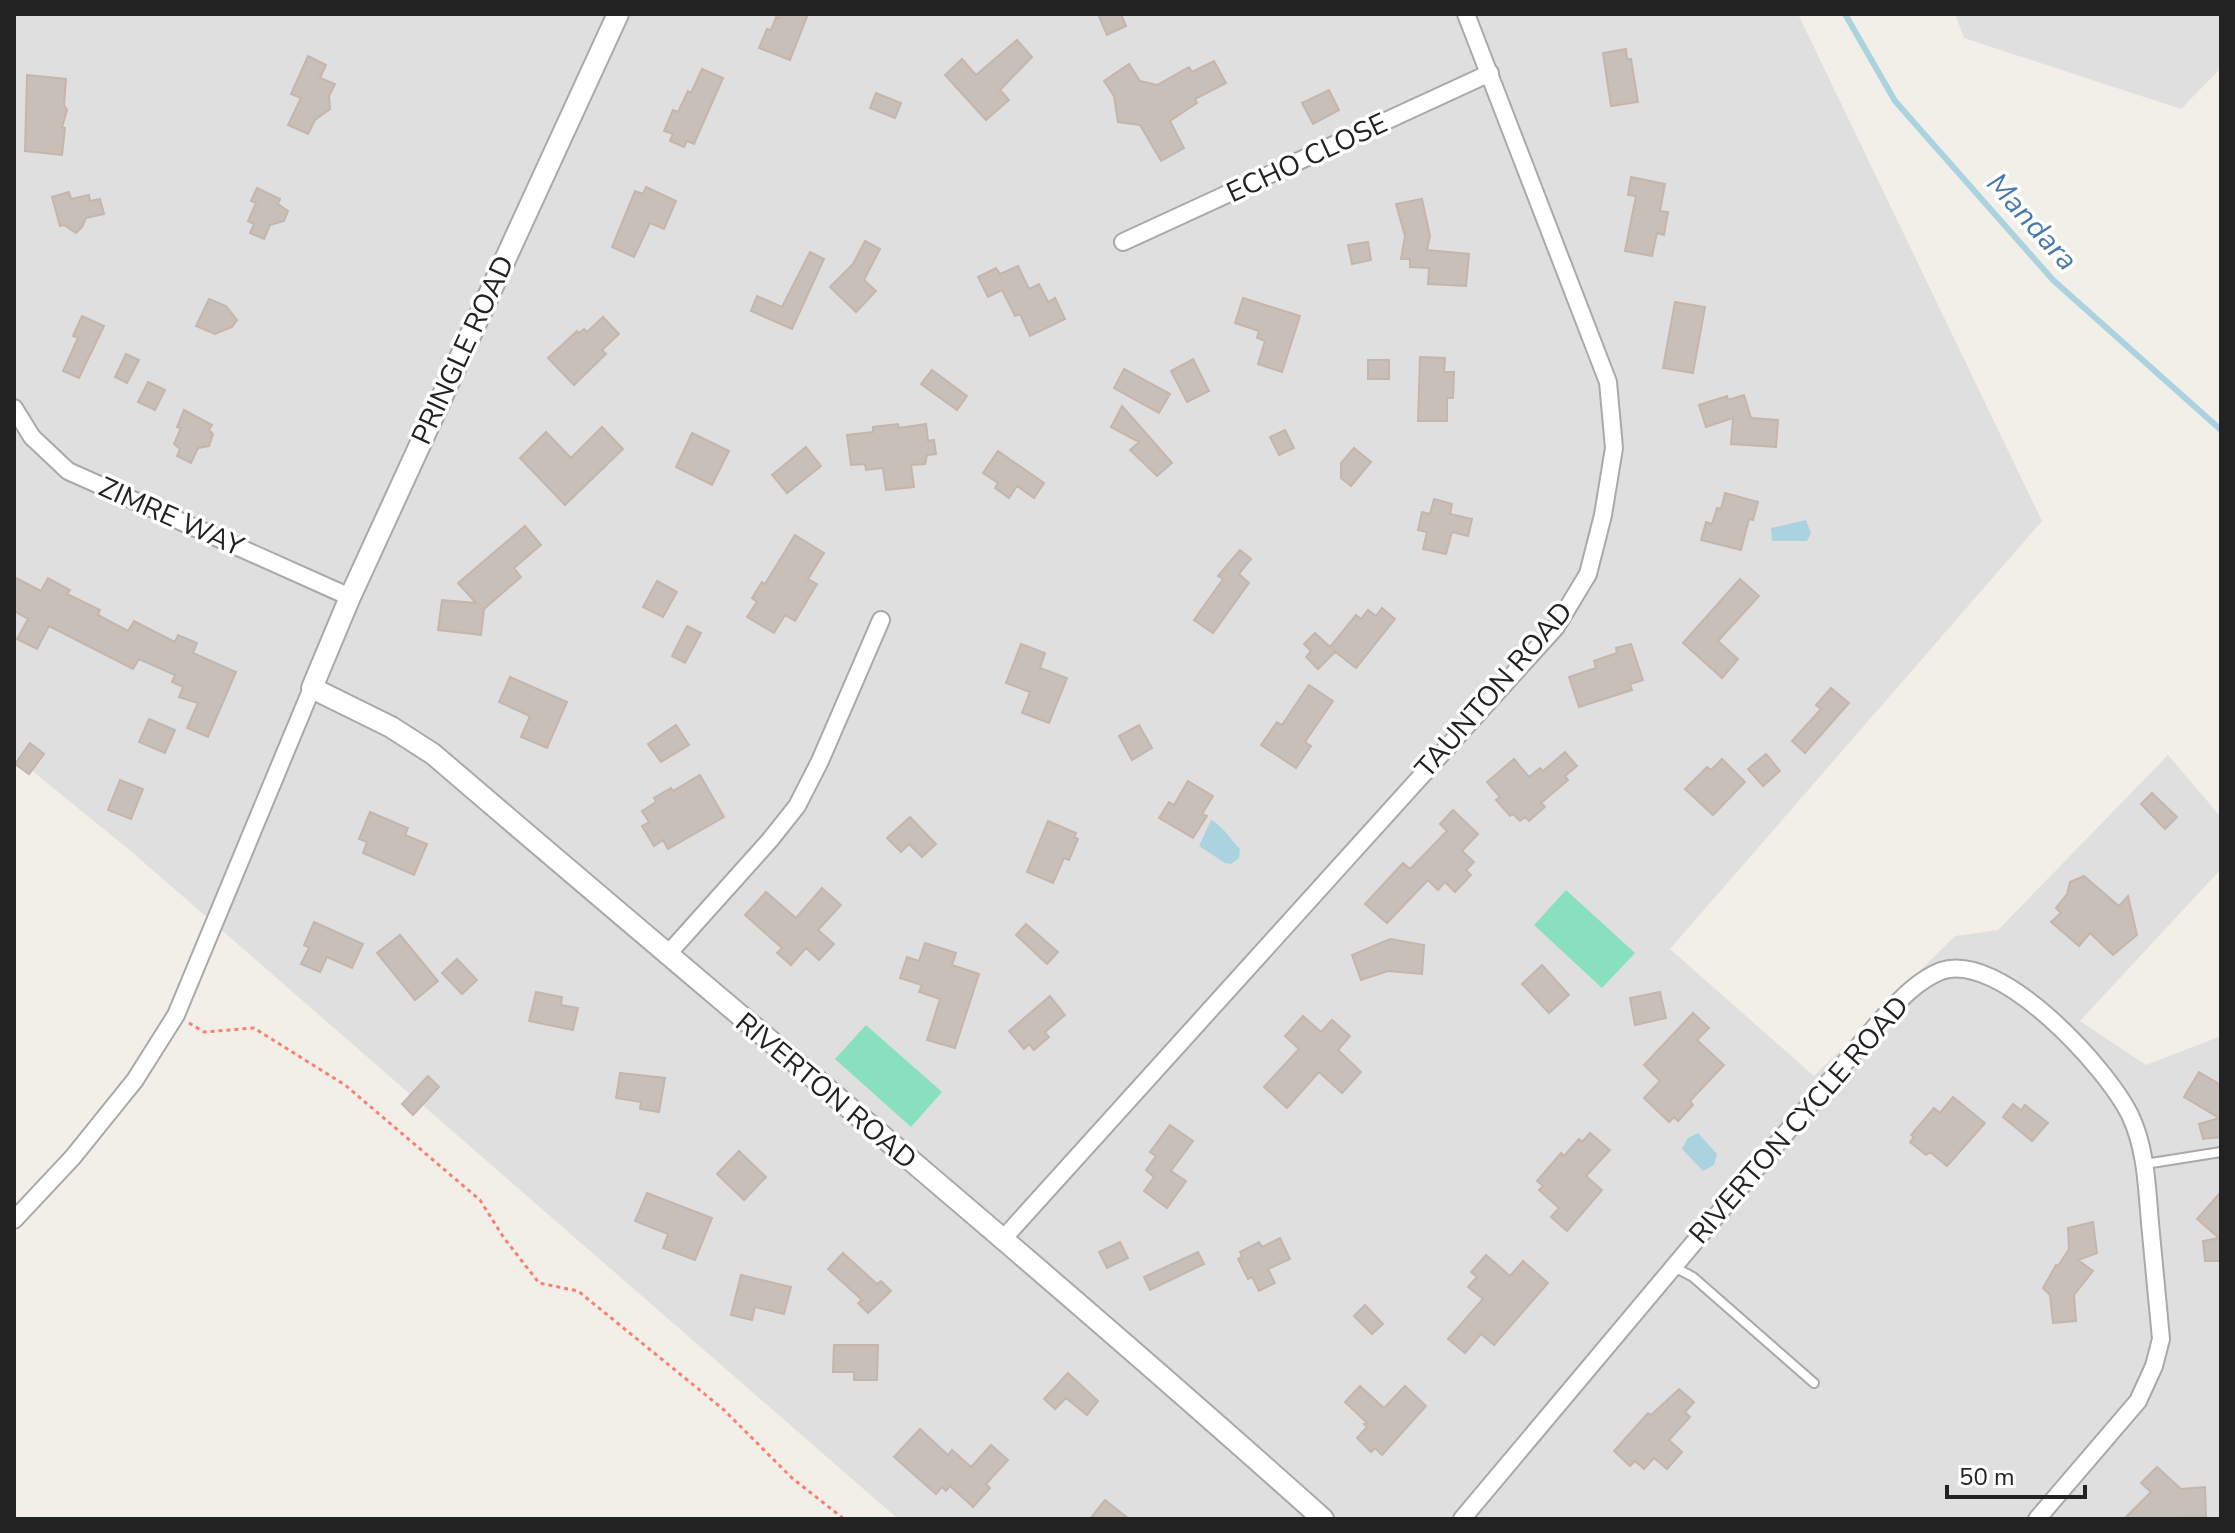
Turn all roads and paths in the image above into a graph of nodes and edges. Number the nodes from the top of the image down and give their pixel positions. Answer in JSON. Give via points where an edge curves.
{"nodes":[{"id":1,"x":618,"y":14,"type":"edge"},
{"id":2,"x":1466,"y":14,"type":"edge"},
{"id":3,"x":1490,"y":73,"type":"junction"},
{"id":4,"x":1123,"y":242,"type":"dead end"},
{"id":5,"x":14,"y":408,"type":"edge"},
{"id":6,"x":350,"y":597,"type":"junction"},
{"id":7,"x":881,"y":620,"type":"dead end"},
{"id":8,"x":312,"y":688,"type":"junction"},
{"id":9,"x":667,"y":955,"type":"junction"},
{"id":10,"x":176,"y":1015,"type":"junction"},
{"id":11,"x":2221,"y":1152,"type":"edge"},
{"id":12,"x":2145,"y":1164,"type":"junction"},
{"id":13,"x":14,"y":1220,"type":"edge"},
{"id":14,"x":1002,"y":1240,"type":"junction"},
{"id":15,"x":1673,"y":1266,"type":"junction"},
{"id":16,"x":1814,"y":1383,"type":"dead end"},
{"id":17,"x":844,"y":1519,"type":"edge"},
{"id":18,"x":1323,"y":1519,"type":"edge"},
{"id":19,"x":1462,"y":1519,"type":"edge"},
{"id":20,"x":2037,"y":1519,"type":"edge"}],
"edges":[{"from":1,"to":6,"type":"street","name":"PRINGLE ROAD"},
{"from":2,"to":3,"type":"street","name":"TAUNTON ROAD"},
{"from":3,"to":4,"type":"street","name":"ECHO CLOSE"},
{"from":3,"to":14,"type":"street","name":"TAUNTON ROAD","via":[[1608,382],[1614,448],[1588,574],[1556,627]]},
{"from":5,"to":6,"type":"street","name":"ZIMRE WAY","via":[[32,437],[68,471]]},
{"from":6,"to":8,"type":"street","name":"PRINGLE ROAD"},
{"from":7,"to":9,"type":"street","via":[[797,806]]},
{"from":8,"to":9,"type":"street","name":"RIVERTON ROAD","via":[[433,754]]},
{"from":8,"to":10,"type":"street"},
{"from":9,"to":14,"type":"street","name":"RIVERTON ROAD"},
{"from":10,"to":13,"type":"street","via":[[135,1080]]},
{"from":10,"to":17,"type":"path","via":[[204,1032],[254,1028],[345,1085],[480,1200],[539,1283],[578,1291],[723,1409],[792,1478]]},
{"from":11,"to":12,"type":"lane"},
{"from":12,"to":15,"type":"street","name":"RIVERTON CYCLE ROAD","via":[[2131,1116],[2076,1042],[2010,987],[1978,970],[1944,970],[1916,986],[1880,1021]]},
{"from":12,"to":20,"type":"street","name":"RIVERTON CYCLE ROAD","via":[[2161,1339],[2154,1366],[2138,1401]]},
{"from":14,"to":18,"type":"street","name":"RIVERTON ROAD"},
{"from":15,"to":16,"type":"lane","via":[[1693,1277]]},
{"from":15,"to":19,"type":"street","name":"RIVERTON CYCLE ROAD"}]}
